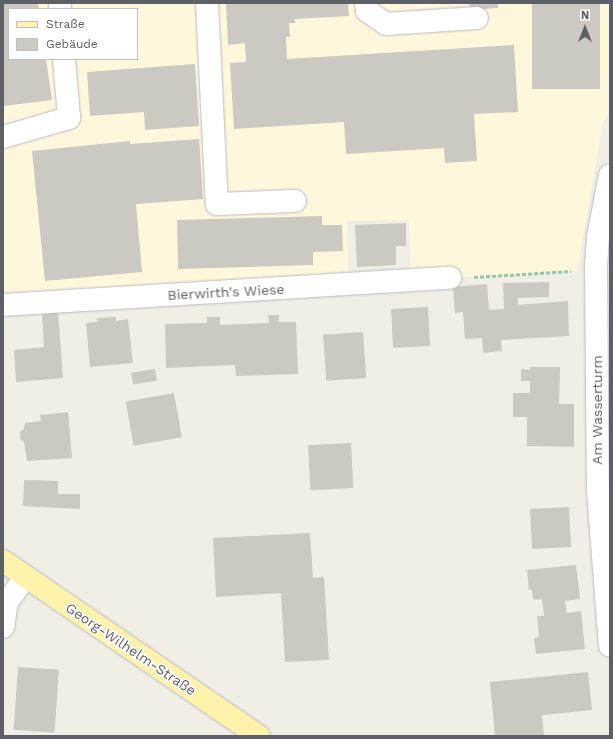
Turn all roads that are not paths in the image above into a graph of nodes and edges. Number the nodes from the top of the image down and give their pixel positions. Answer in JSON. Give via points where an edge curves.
{"nodes":[{"id":1,"x":207,"y":3,"type":"edge"},
{"id":2,"x":366,"y":3,"type":"edge"},
{"id":3,"x":477,"y":18,"type":"dead end"},
{"id":4,"x":64,"y":60,"type":"edge"},
{"id":5,"x":3,"y":137,"type":"edge"},
{"id":6,"x":610,"y":175,"type":"edge"},
{"id":7,"x":295,"y":201,"type":"dead end"},
{"id":8,"x":604,"y":238,"type":"edge"},
{"id":9,"x":450,"y":278,"type":"road end"},
{"id":10,"x":3,"y":305,"type":"edge"},
{"id":11,"x":3,"y":561,"type":"edge"},
{"id":12,"x":26,"y":577,"type":"junction"},
{"id":13,"x":3,"y":627,"type":"edge"},
{"id":14,"x":610,"y":646,"type":"edge"},
{"id":15,"x":259,"y":736,"type":"edge"}],
"edges":[{"from":1,"to":7,"type":"street","via":[[217,204]]},
{"from":2,"to":3,"type":"street","via":[[367,11],[386,24]]},
{"from":4,"to":5,"type":"street","via":[[69,118]]},
{"from":6,"to":8,"type":"street","name":"Am Wasserturm"},
{"from":8,"to":14,"type":"street","name":"Am Wasserturm","via":[[596,269],[598,491]]},
{"from":9,"to":10,"type":"street","name":"Bierwirth's Wiese"},
{"from":11,"to":12,"type":"main road","name":"Georg-Wilhelm-Straße"},
{"from":12,"to":13,"type":"street","via":[[7,602]]},
{"from":12,"to":15,"type":"main road","name":"Georg-Wilhelm-Straße"}]}
